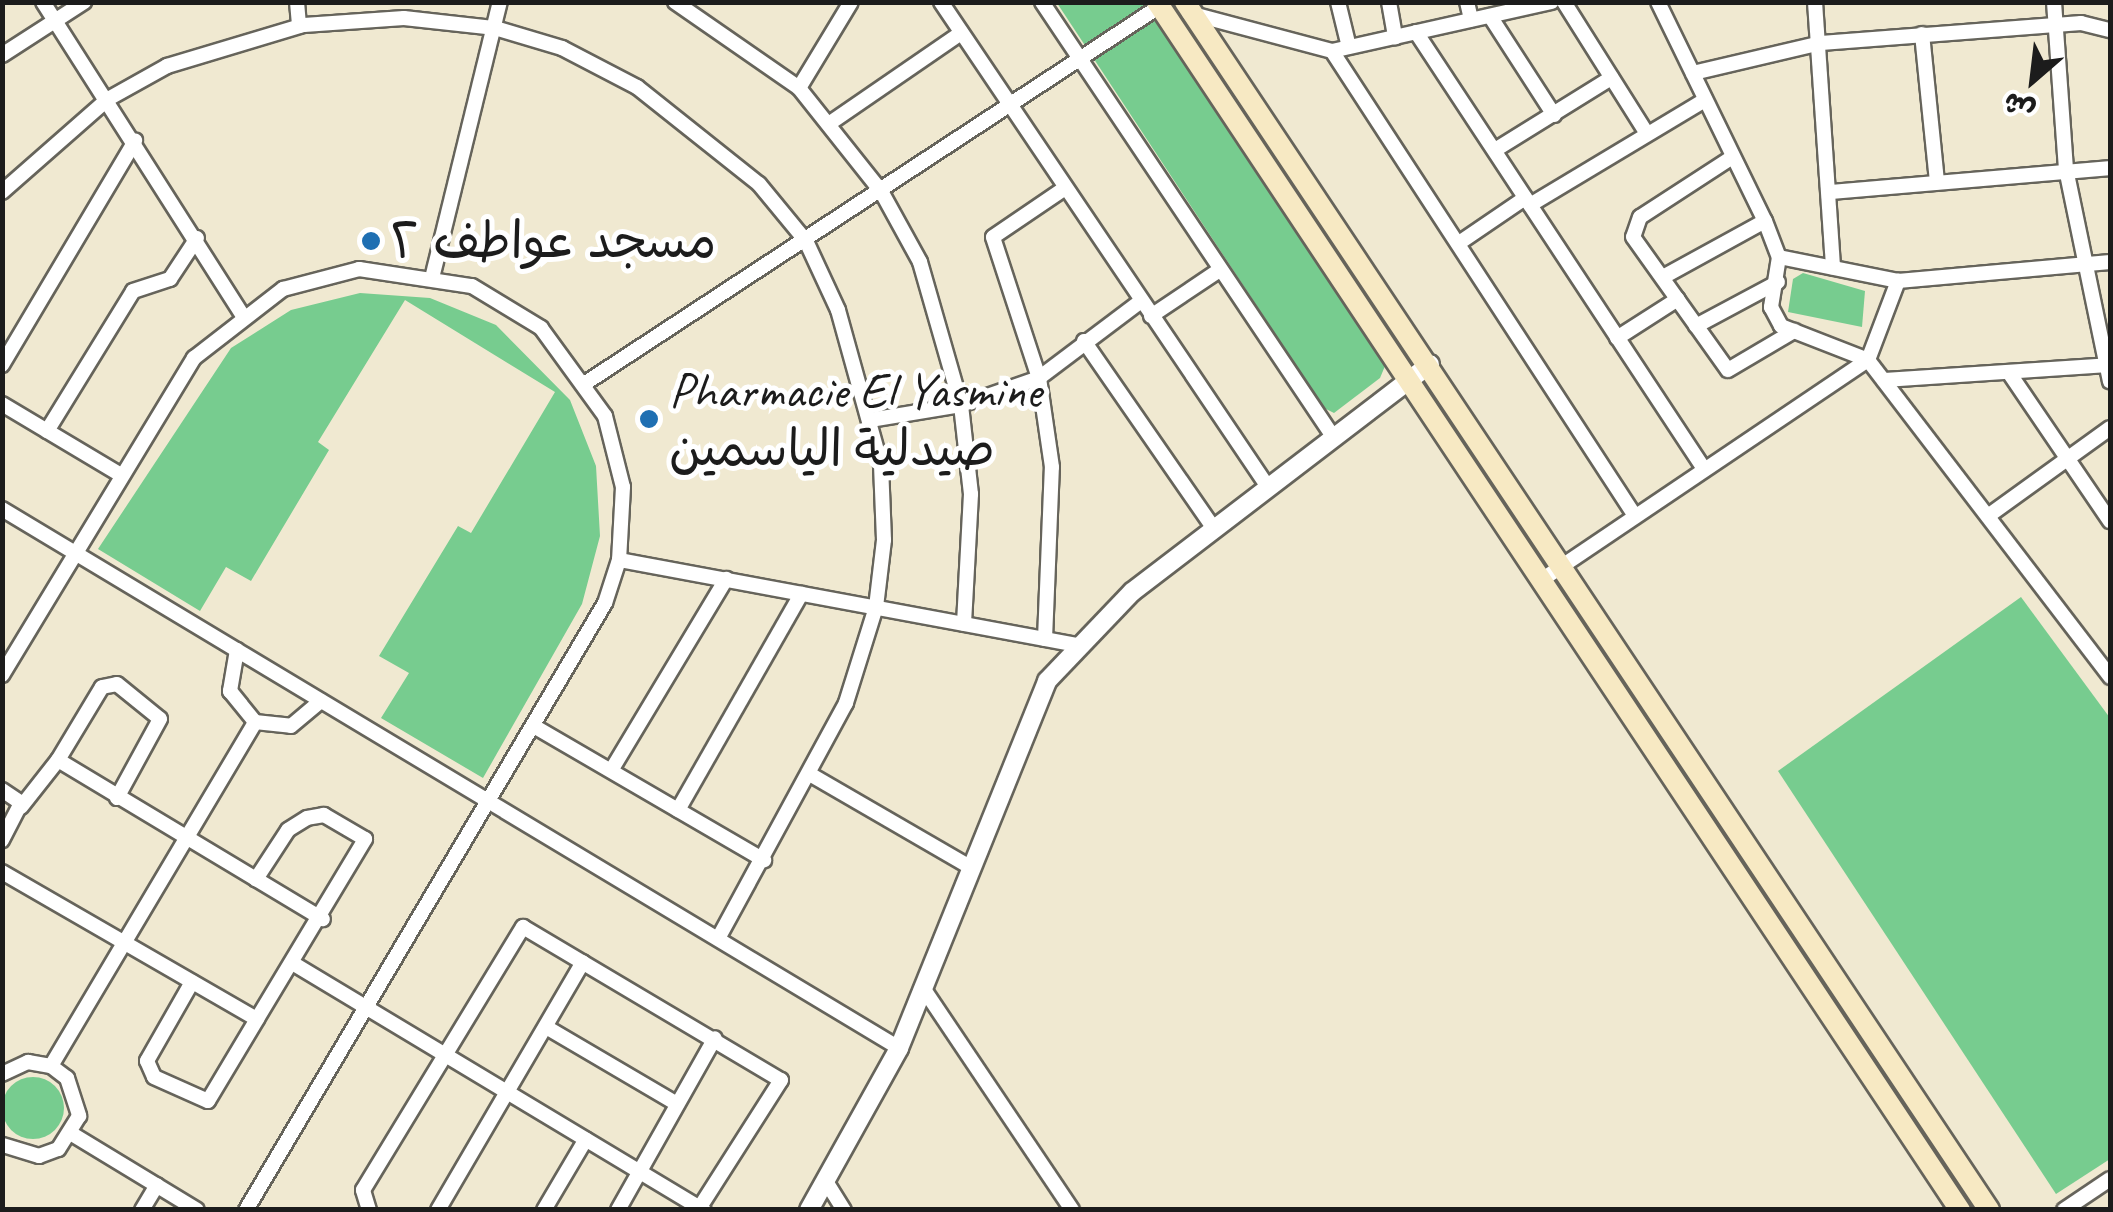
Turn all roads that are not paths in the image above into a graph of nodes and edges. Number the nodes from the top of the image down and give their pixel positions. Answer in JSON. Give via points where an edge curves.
{"nodes":[{"id":1,"x":44,"y":2,"type":"edge"},
{"id":2,"x":84,"y":2,"type":"edge"},
{"id":3,"x":297,"y":2,"type":"edge"},
{"id":4,"x":500,"y":2,"type":"edge"},
{"id":5,"x":675,"y":2,"type":"edge"},
{"id":6,"x":851,"y":2,"type":"edge"},
{"id":7,"x":941,"y":2,"type":"edge"},
{"id":8,"x":1042,"y":2,"type":"edge"},
{"id":9,"x":1338,"y":2,"type":"edge"},
{"id":10,"x":1389,"y":2,"type":"edge"},
{"id":11,"x":1467,"y":2,"type":"edge"},
{"id":12,"x":1552,"y":2,"type":"edge"},
{"id":13,"x":1564,"y":2,"type":"edge"},
{"id":14,"x":1658,"y":2,"type":"edge"},
{"id":15,"x":1815,"y":2,"type":"edge"},
{"id":16,"x":2054,"y":2,"type":"edge"},
{"id":17,"x":1188,"y":7,"type":"edge"},
{"id":18,"x":1163,"y":11,"type":"edge"},
{"id":19,"x":1490,"y":16,"type":"junction"},
{"id":20,"x":55,"y":20,"type":"junction"},
{"id":21,"x":1470,"y":20,"type":"junction"},
{"id":22,"x":2058,"y":24,"type":"junction"},
{"id":23,"x":299,"y":26,"type":"junction"},
{"id":24,"x":495,"y":28,"type":"junction"},
{"id":25,"x":2110,"y":30,"type":"edge"},
{"id":26,"x":1416,"y":32,"type":"junction"},
{"id":27,"x":962,"y":33,"type":"junction"},
{"id":28,"x":1922,"y":34,"type":"junction"},
{"id":29,"x":1396,"y":37,"type":"junction"},
{"id":30,"x":1820,"y":44,"type":"junction"},
{"id":31,"x":1349,"y":47,"type":"junction"},
{"id":32,"x":1332,"y":50,"type":"junction"},
{"id":33,"x":2,"y":56,"type":"edge"},
{"id":34,"x":1080,"y":59,"type":"junction"},
{"id":35,"x":1692,"y":73,"type":"junction"},
{"id":36,"x":1610,"y":78,"type":"junction"},
{"id":37,"x":798,"y":88,"type":"junction"},
{"id":38,"x":108,"y":99,"type":"junction"},
{"id":39,"x":1705,"y":100,"type":"junction"},
{"id":40,"x":1011,"y":104,"type":"junction"},
{"id":41,"x":1554,"y":114,"type":"junction"},
{"id":42,"x":830,"y":123,"type":"junction"},
{"id":43,"x":1646,"y":132,"type":"junction"},
{"id":44,"x":135,"y":141,"type":"junction"},
{"id":45,"x":1495,"y":150,"type":"junction"},
{"id":46,"x":1731,"y":158,"type":"junction"},
{"id":47,"x":2110,"y":168,"type":"edge"},
{"id":48,"x":2066,"y":169,"type":"junction"},
{"id":49,"x":1937,"y":182,"type":"junction"},
{"id":50,"x":1064,"y":188,"type":"junction"},
{"id":51,"x":882,"y":190,"type":"junction"},
{"id":52,"x":2,"y":192,"type":"edge"},
{"id":53,"x":1832,"y":192,"type":"junction"},
{"id":54,"x":1528,"y":201,"type":"junction"},
{"id":55,"x":1765,"y":221,"type":"junction"},
{"id":56,"x":196,"y":238,"type":"junction"},
{"id":57,"x":806,"y":241,"type":"junction"},
{"id":58,"x":1459,"y":244,"type":"junction"},
{"id":59,"x":1778,"y":258,"type":"junction"},
{"id":60,"x":2110,"y":262,"type":"edge"},
{"id":61,"x":2081,"y":264,"type":"junction"},
{"id":62,"x":1834,"y":266,"type":"junction"},
{"id":63,"x":1218,"y":270,"type":"junction"},
{"id":64,"x":432,"y":274,"type":"junction"},
{"id":65,"x":1663,"y":277,"type":"junction"},
{"id":66,"x":1898,"y":281,"type":"junction"},
{"id":67,"x":1778,"y":282,"type":"junction"},
{"id":68,"x":1678,"y":300,"type":"junction"},
{"id":69,"x":1140,"y":302,"type":"junction"},
{"id":70,"x":241,"y":313,"type":"junction"},
{"id":71,"x":1151,"y":316,"type":"junction"},
{"id":72,"x":1696,"y":326,"type":"junction"},
{"id":73,"x":1794,"y":331,"type":"junction"},
{"id":74,"x":1618,"y":338,"type":"junction"},
{"id":75,"x":1084,"y":340,"type":"junction"},
{"id":76,"x":1868,"y":360,"type":"junction"},
{"id":77,"x":2,"y":364,"type":"edge"},
{"id":78,"x":1430,"y":364,"type":"junction"},
{"id":79,"x":2106,"y":365,"type":"edge"},
{"id":80,"x":2010,"y":374,"type":"junction"},
{"id":81,"x":1038,"y":378,"type":"junction"},
{"id":82,"x":1405,"y":380,"type":"junction"},
{"id":83,"x":1884,"y":380,"type":"junction"},
{"id":84,"x":2110,"y":381,"type":"edge"},
{"id":85,"x":587,"y":382,"type":"junction"},
{"id":86,"x":2,"y":404,"type":"edge"},
{"id":87,"x":961,"y":405,"type":"junction"},
{"id":88,"x":870,"y":420,"type":"junction"},
{"id":89,"x":2110,"y":428,"type":"edge"},
{"id":90,"x":47,"y":431,"type":"junction"},
{"id":91,"x":1332,"y":435,"type":"junction"},
{"id":92,"x":2066,"y":460,"type":"junction"},
{"id":93,"x":1704,"y":470,"type":"junction"},
{"id":94,"x":121,"y":475,"type":"junction"},
{"id":95,"x":1268,"y":486,"type":"junction"},
{"id":96,"x":2,"y":509,"type":"edge"},
{"id":97,"x":1635,"y":516,"type":"junction"},
{"id":98,"x":1988,"y":516,"type":"junction"},
{"id":99,"x":2110,"y":520,"type":"edge"},
{"id":100,"x":1214,"y":528,"type":"junction"},
{"id":101,"x":76,"y":553,"type":"junction"},
{"id":102,"x":619,"y":560,"type":"junction"},
{"id":103,"x":1563,"y":566,"type":"junction"},
{"id":104,"x":726,"y":580,"type":"junction"},
{"id":105,"x":1543,"y":580,"type":"junction"},
{"id":106,"x":801,"y":594,"type":"junction"},
{"id":107,"x":876,"y":606,"type":"junction"},
{"id":108,"x":964,"y":624,"type":"junction"},
{"id":109,"x":1045,"y":640,"type":"junction"},
{"id":110,"x":1076,"y":644,"type":"junction"},
{"id":111,"x":237,"y":650,"type":"junction"},
{"id":112,"x":2,"y":674,"type":"edge"},
{"id":113,"x":2110,"y":677,"type":"edge"},
{"id":114,"x":321,"y":701,"type":"junction"},
{"id":115,"x":254,"y":722,"type":"junction"},
{"id":116,"x":537,"y":728,"type":"junction"},
{"id":117,"x":58,"y":760,"type":"junction"},
{"id":118,"x":612,"y":768,"type":"junction"},
{"id":119,"x":813,"y":776,"type":"junction"},
{"id":120,"x":2,"y":790,"type":"edge"},
{"id":121,"x":117,"y":798,"type":"junction"},
{"id":122,"x":492,"y":804,"type":"junction"},
{"id":123,"x":21,"y":807,"type":"junction"},
{"id":124,"x":678,"y":810,"type":"junction"},
{"id":125,"x":2,"y":840,"type":"edge"},
{"id":126,"x":184,"y":841,"type":"junction"},
{"id":127,"x":764,"y":860,"type":"junction"},
{"id":128,"x":968,"y":866,"type":"junction"},
{"id":129,"x":2,"y":872,"type":"edge"},
{"id":130,"x":256,"y":880,"type":"junction"},
{"id":131,"x":323,"y":918,"type":"junction"},
{"id":132,"x":718,"y":940,"type":"junction"},
{"id":133,"x":124,"y":944,"type":"junction"},
{"id":134,"x":583,"y":962,"type":"junction"},
{"id":135,"x":294,"y":964,"type":"junction"},
{"id":136,"x":192,"y":982,"type":"junction"},
{"id":137,"x":922,"y":988,"type":"junction"},
{"id":138,"x":368,"y":1007,"type":"junction"},
{"id":139,"x":257,"y":1018,"type":"junction"},
{"id":140,"x":546,"y":1027,"type":"junction"},
{"id":141,"x":715,"y":1038,"type":"junction"},
{"id":142,"x":1881,"y":1046,"type":"junction"},
{"id":143,"x":899,"y":1048,"type":"junction"},
{"id":144,"x":442,"y":1051,"type":"junction"},
{"id":145,"x":1860,"y":1058,"type":"junction"},
{"id":146,"x":51,"y":1066,"type":"junction"},
{"id":147,"x":2,"y":1074,"type":"edge"},
{"id":148,"x":507,"y":1092,"type":"junction"},
{"id":149,"x":677,"y":1104,"type":"junction"},
{"id":150,"x":72,"y":1134,"type":"junction"},
{"id":151,"x":586,"y":1139,"type":"junction"},
{"id":152,"x":2,"y":1145,"type":"edge"},
{"id":153,"x":640,"y":1171,"type":"junction"},
{"id":154,"x":2110,"y":1179,"type":"edge"},
{"id":155,"x":826,"y":1183,"type":"junction"},
{"id":156,"x":157,"y":1185,"type":"junction"},
{"id":157,"x":2086,"y":1203,"type":"edge"},
{"id":158,"x":702,"y":1208,"type":"edge"},
{"id":159,"x":142,"y":1210,"type":"edge"},
{"id":160,"x":197,"y":1210,"type":"edge"},
{"id":161,"x":246,"y":1210,"type":"edge"},
{"id":162,"x":369,"y":1210,"type":"edge"},
{"id":163,"x":438,"y":1210,"type":"edge"},
{"id":164,"x":544,"y":1210,"type":"edge"},
{"id":165,"x":618,"y":1210,"type":"edge"},
{"id":166,"x":809,"y":1210,"type":"edge"},
{"id":167,"x":844,"y":1210,"type":"edge"},
{"id":168,"x":1072,"y":1210,"type":"edge"},
{"id":169,"x":1960,"y":1210,"type":"edge"},
{"id":170,"x":1989,"y":1210,"type":"edge"},
{"id":171,"x":2064,"y":1210,"type":"edge"}],
"edges":[{"from":1,"to":20,"type":"street"},
{"from":2,"to":20,"type":"street"},
{"from":3,"to":23,"type":"street"},
{"from":4,"to":24,"type":"street"},
{"from":5,"to":37,"type":"street"},
{"from":6,"to":37,"type":"street"},
{"from":7,"to":27,"type":"street"},
{"from":8,"to":34,"type":"street"},
{"from":9,"to":31,"type":"street"},
{"from":10,"to":29,"type":"street"},
{"from":11,"to":21,"type":"street"},
{"from":12,"to":19,"type":"street"},
{"from":13,"to":36,"type":"street"},
{"from":14,"to":35,"type":"street"},
{"from":15,"to":30,"type":"street"},
{"from":16,"to":22,"type":"street"},
{"from":17,"to":18,"type":"street"},
{"from":17,"to":32,"type":"street"},
{"from":17,"to":78,"type":"main road"},
{"from":18,"to":34,"type":"street"},
{"from":18,"to":82,"type":"main road"},
{"from":19,"to":21,"type":"street"},
{"from":19,"to":41,"type":"street"},
{"from":20,"to":33,"type":"street"},
{"from":20,"to":38,"type":"street"},
{"from":21,"to":26,"type":"street"},
{"from":22,"to":25,"type":"street"},
{"from":22,"to":28,"type":"street"},
{"from":22,"to":48,"type":"street"},
{"from":23,"to":24,"type":"street","via":[[404,18]]},
{"from":23,"to":38,"type":"street","via":[[168,66]]},
{"from":24,"to":57,"type":"street","via":[[637,86],[706,134]]},
{"from":24,"to":64,"type":"street"},
{"from":26,"to":29,"type":"street"},
{"from":26,"to":45,"type":"street"},
{"from":27,"to":40,"type":"street"},
{"from":27,"to":42,"type":"street"},
{"from":28,"to":30,"type":"street"},
{"from":28,"to":49,"type":"street"},
{"from":29,"to":31,"type":"street"},
{"from":30,"to":35,"type":"street"},
{"from":30,"to":53,"type":"street"},
{"from":31,"to":32,"type":"street"},
{"from":32,"to":58,"type":"street"},
{"from":34,"to":40,"type":"street"},
{"from":34,"to":63,"type":"street"},
{"from":35,"to":39,"type":"street"},
{"from":36,"to":41,"type":"street"},
{"from":36,"to":43,"type":"street"},
{"from":37,"to":42,"type":"street"},
{"from":38,"to":44,"type":"street"},
{"from":38,"to":52,"type":"street"},
{"from":39,"to":43,"type":"street"},
{"from":39,"to":46,"type":"street"},
{"from":40,"to":50,"type":"street"},
{"from":40,"to":51,"type":"street"},
{"from":41,"to":45,"type":"street"},
{"from":42,"to":51,"type":"street"},
{"from":43,"to":54,"type":"street"},
{"from":44,"to":56,"type":"street"},
{"from":44,"to":77,"type":"street"},
{"from":45,"to":54,"type":"street"},
{"from":46,"to":55,"type":"street"},
{"from":46,"to":65,"type":"street","via":[[1634,224]]},
{"from":47,"to":48,"type":"street"},
{"from":48,"to":49,"type":"street"},
{"from":48,"to":61,"type":"street"},
{"from":49,"to":53,"type":"street"},
{"from":50,"to":69,"type":"street"},
{"from":50,"to":81,"type":"street","via":[[993,238]]},
{"from":51,"to":57,"type":"street"},
{"from":51,"to":87,"type":"street","via":[[920,262]]},
{"from":53,"to":62,"type":"street"},
{"from":54,"to":58,"type":"street"},
{"from":54,"to":74,"type":"street"},
{"from":55,"to":59,"type":"street"},
{"from":55,"to":65,"type":"street"},
{"from":56,"to":70,"type":"street"},
{"from":56,"to":90,"type":"street","via":[[170,279],[133,291]]},
{"from":57,"to":85,"type":"street"},
{"from":57,"to":88,"type":"street"},
{"from":58,"to":97,"type":"street"},
{"from":59,"to":62,"type":"street"},
{"from":59,"to":67,"type":"street"},
{"from":60,"to":61,"type":"street"},
{"from":61,"to":66,"type":"street"},
{"from":61,"to":79,"type":"street"},
{"from":62,"to":66,"type":"street"},
{"from":63,"to":71,"type":"street"},
{"from":63,"to":91,"type":"street"},
{"from":64,"to":70,"type":"street","via":[[322,276]]},
{"from":64,"to":85,"type":"street","via":[[510,305]]},
{"from":65,"to":68,"type":"street"},
{"from":66,"to":76,"type":"street"},
{"from":67,"to":72,"type":"street"},
{"from":67,"to":73,"type":"street","via":[[1774,318]]},
{"from":68,"to":72,"type":"street"},
{"from":68,"to":74,"type":"street"},
{"from":69,"to":71,"type":"street"},
{"from":69,"to":75,"type":"street"},
{"from":70,"to":94,"type":"street","via":[[194,358]]},
{"from":71,"to":95,"type":"street"},
{"from":72,"to":73,"type":"street","via":[[1733,371]]},
{"from":73,"to":76,"type":"street"},
{"from":74,"to":93,"type":"street"},
{"from":75,"to":81,"type":"street"},
{"from":75,"to":100,"type":"street"},
{"from":76,"to":83,"type":"street"},
{"from":76,"to":93,"type":"street"},
{"from":78,"to":82,"type":"street"},
{"from":78,"to":103,"type":"main road"},
{"from":79,"to":80,"type":"street"},
{"from":79,"to":84,"type":"street"},
{"from":80,"to":83,"type":"street"},
{"from":80,"to":92,"type":"street"},
{"from":81,"to":87,"type":"street"},
{"from":81,"to":109,"type":"street","via":[[1054,515]]},
{"from":82,"to":91,"type":"street"},
{"from":82,"to":105,"type":"main road"},
{"from":83,"to":98,"type":"street"},
{"from":85,"to":102,"type":"street","via":[[617,451]]},
{"from":86,"to":90,"type":"street"},
{"from":87,"to":88,"type":"street"},
{"from":87,"to":108,"type":"street","via":[[972,494]]},
{"from":88,"to":107,"type":"street","via":[[884,540]]},
{"from":89,"to":92,"type":"street"},
{"from":90,"to":94,"type":"street"},
{"from":91,"to":95,"type":"street"},
{"from":92,"to":98,"type":"street"},
{"from":92,"to":99,"type":"street"},
{"from":93,"to":97,"type":"street"},
{"from":94,"to":101,"type":"street"},
{"from":95,"to":100,"type":"street"},
{"from":96,"to":101,"type":"street"},
{"from":97,"to":103,"type":"street"},
{"from":98,"to":113,"type":"street"},
{"from":100,"to":110,"type":"street"},
{"from":101,"to":111,"type":"street"},
{"from":101,"to":112,"type":"street"},
{"from":102,"to":104,"type":"street"},
{"from":102,"to":116,"type":"street"},
{"from":103,"to":105,"type":"street"},
{"from":103,"to":142,"type":"main road"},
{"from":104,"to":106,"type":"street"},
{"from":104,"to":118,"type":"street"},
{"from":105,"to":145,"type":"main road"},
{"from":106,"to":107,"type":"street"},
{"from":106,"to":124,"type":"street"},
{"from":107,"to":108,"type":"street"},
{"from":107,"to":119,"type":"street"},
{"from":108,"to":109,"type":"street"},
{"from":109,"to":110,"type":"street"},
{"from":110,"to":128,"type":"street","via":[[1026,715]]},
{"from":111,"to":114,"type":"street"},
{"from":111,"to":115,"type":"street","via":[[230,692]]},
{"from":114,"to":115,"type":"street","via":[[292,726]]},
{"from":114,"to":122,"type":"street"},
{"from":115,"to":126,"type":"street"},
{"from":116,"to":118,"type":"street"},
{"from":116,"to":122,"type":"street"},
{"from":117,"to":121,"type":"street"},
{"from":117,"to":121,"type":"street","via":[[102,687],[118,684],[160,719]]},
{"from":117,"to":123,"type":"street"},
{"from":118,"to":124,"type":"street"},
{"from":119,"to":127,"type":"street"},
{"from":119,"to":128,"type":"street"},
{"from":120,"to":123,"type":"street"},
{"from":121,"to":126,"type":"street"},
{"from":122,"to":132,"type":"street"},
{"from":122,"to":138,"type":"street"},
{"from":123,"to":125,"type":"street"},
{"from":124,"to":127,"type":"street"},
{"from":126,"to":130,"type":"street"},
{"from":126,"to":133,"type":"street"},
{"from":127,"to":132,"type":"street"},
{"from":128,"to":137,"type":"street"},
{"from":129,"to":133,"type":"street"},
{"from":130,"to":131,"type":"street"},
{"from":130,"to":131,"type":"street","via":[[288,830],[307,818],[324,815],[360,832],[364,846]]},
{"from":131,"to":135,"type":"street"},
{"from":132,"to":143,"type":"street"},
{"from":133,"to":136,"type":"street"},
{"from":133,"to":146,"type":"street"},
{"from":134,"to":140,"type":"street"},
{"from":134,"to":141,"type":"street"},
{"from":134,"to":144,"type":"street","via":[[516,930]]},
{"from":135,"to":138,"type":"street"},
{"from":135,"to":139,"type":"street"},
{"from":136,"to":139,"type":"street"},
{"from":136,"to":139,"type":"street","via":[[148,1061],[154,1076],[208,1101]]},
{"from":137,"to":143,"type":"street"},
{"from":137,"to":168,"type":"street"},
{"from":138,"to":144,"type":"street"},
{"from":138,"to":161,"type":"street"},
{"from":140,"to":148,"type":"street"},
{"from":140,"to":149,"type":"street"},
{"from":141,"to":149,"type":"street"},
{"from":141,"to":158,"type":"street","via":[[781,1080]]},
{"from":142,"to":145,"type":"main road"},
{"from":142,"to":170,"type":"main road"},
{"from":143,"to":155,"type":"street"},
{"from":144,"to":148,"type":"street"},
{"from":144,"to":162,"type":"street","via":[[362,1190]]},
{"from":145,"to":169,"type":"main road"},
{"from":146,"to":147,"type":"street","via":[[28,1062]]},
{"from":146,"to":150,"type":"street","via":[[77,1096]]},
{"from":148,"to":151,"type":"street"},
{"from":148,"to":163,"type":"street"},
{"from":149,"to":153,"type":"street"},
{"from":150,"to":152,"type":"street","via":[[38,1156]]},
{"from":150,"to":156,"type":"street"},
{"from":151,"to":153,"type":"street"},
{"from":151,"to":164,"type":"street"},
{"from":153,"to":158,"type":"street"},
{"from":153,"to":165,"type":"street"},
{"from":154,"to":157,"type":"street"},
{"from":155,"to":166,"type":"street"},
{"from":155,"to":167,"type":"street"},
{"from":156,"to":159,"type":"street"},
{"from":156,"to":160,"type":"street"},
{"from":157,"to":171,"type":"street"}]}
